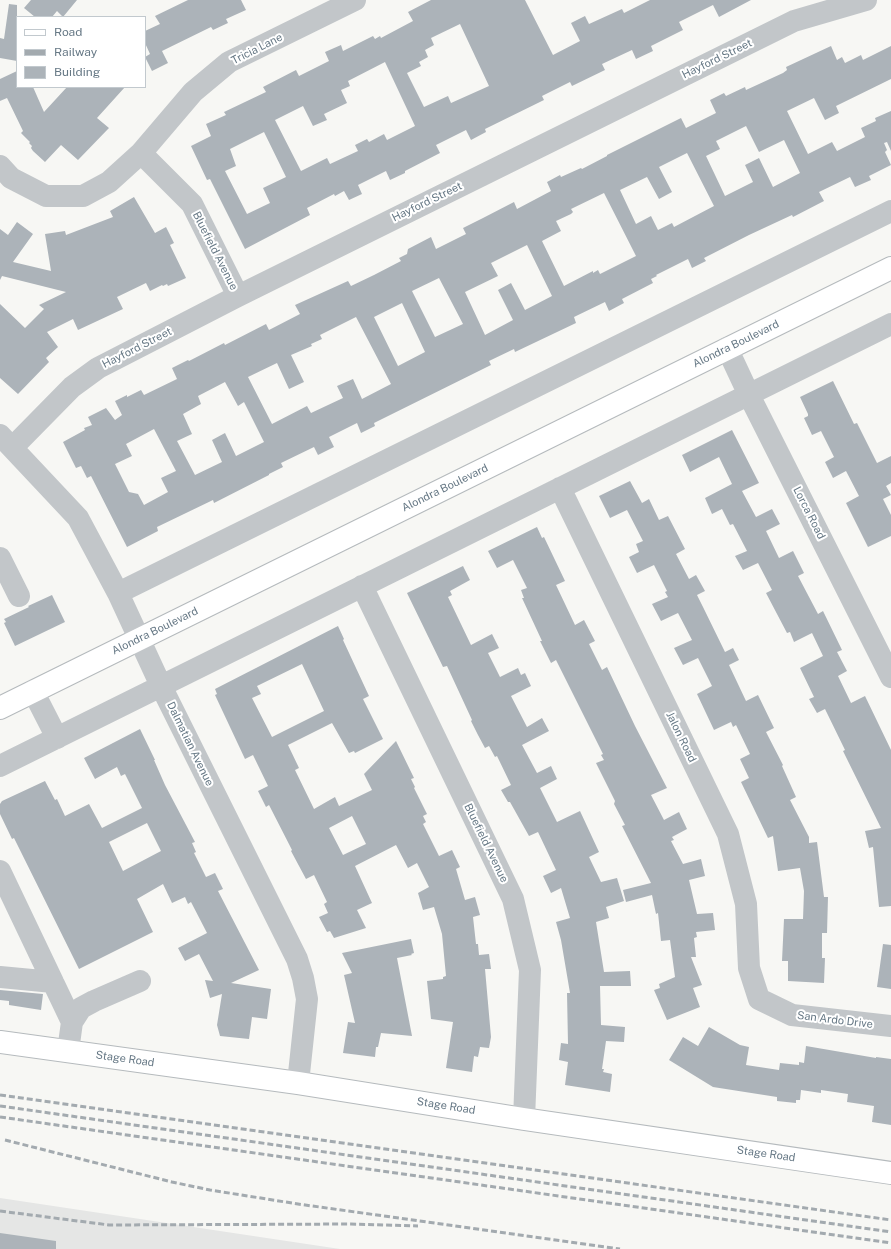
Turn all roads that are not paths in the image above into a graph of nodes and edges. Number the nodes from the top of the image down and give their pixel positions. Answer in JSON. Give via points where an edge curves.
{"nodes":[{"id":1,"x":355,"y":0,"type":"edge"},
{"id":2,"x":866,"y":0,"type":"edge"},
{"id":3,"x":141,"y":153,"type":"junction"},
{"id":4,"x":0,"y":166,"type":"edge"},
{"id":5,"x":891,"y":211,"type":"edge"},
{"id":6,"x":891,"y":268,"type":"edge"},
{"id":7,"x":238,"y":296,"type":"junction"},
{"id":8,"x":891,"y":324,"type":"edge"},
{"id":9,"x":728,"y":348,"type":"junction"},
{"id":10,"x":749,"y":395,"type":"junction"},
{"id":11,"x":6,"y":441,"type":"edge"},
{"id":12,"x":560,"y":488,"type":"junction"},
{"id":13,"x":0,"y":558,"type":"edge"},
{"id":14,"x":362,"y":586,"type":"junction"},
{"id":15,"x":118,"y":593,"type":"junction"},
{"id":16,"x":19,"y":596,"type":"dead end"},
{"id":17,"x":140,"y":639,"type":"junction"},
{"id":18,"x":891,"y":677,"type":"edge"},
{"id":19,"x":161,"y":686,"type":"junction"},
{"id":20,"x":33,"y":691,"type":"junction"},
{"id":21,"x":0,"y":708,"type":"edge"},
{"id":22,"x":60,"y":736,"type":"junction"},
{"id":23,"x":0,"y":766,"type":"edge"},
{"id":24,"x":0,"y":871,"type":"edge"},
{"id":25,"x":0,"y":977,"type":"edge"},
{"id":26,"x":140,"y":981,"type":"dead end"},
{"id":27,"x":53,"y":982,"type":"junction"},
{"id":28,"x":759,"y":999,"type":"joint"},
{"id":29,"x":72,"y":1022,"type":"junction"},
{"id":30,"x":891,"y":1026,"type":"edge"},
{"id":31,"x":0,"y":1042,"type":"edge"},
{"id":32,"x":68,"y":1051,"type":"junction"},
{"id":33,"x":298,"y":1083,"type":"junction"},
{"id":34,"x":524,"y":1118,"type":"junction"},
{"id":35,"x":891,"y":1173,"type":"edge"}],
"edges":[{"from":1,"to":3,"type":"street","name":"Tricia Lane","via":[[229,62],[193,92]]},
{"from":2,"to":7,"type":"street","name":"Hayford Street","via":[[794,21]]},
{"from":3,"to":4,"type":"street","via":[[109,182],[83,196],[46,196],[11,178]]},
{"from":3,"to":7,"type":"street","name":"Bluefield Avenue","via":[[192,204]]},
{"from":5,"to":15,"type":"street"},
{"from":6,"to":9,"type":"main road","name":"Alondra Boulevard"},
{"from":7,"to":11,"type":"street","name":"Hayford Street","via":[[98,368]]},
{"from":8,"to":10,"type":"street"},
{"from":9,"to":10,"type":"street","name":"Lorca Road"},
{"from":9,"to":17,"type":"main road","name":"Alondra Boulevard"},
{"from":10,"to":12,"type":"street"},
{"from":10,"to":18,"type":"street","name":"Lorca Road"},
{"from":11,"to":15,"type":"street","name":"Dalmatian Avenue","via":[[78,518]]},
{"from":12,"to":14,"type":"street"},
{"from":12,"to":28,"type":"street","name":"Jalon Road","via":[[728,834],[746,904],[749,968]]},
{"from":13,"to":16,"type":"street"},
{"from":14,"to":19,"type":"street"},
{"from":14,"to":34,"type":"street","name":"Bluefield Avenue","via":[[513,899],[530,970]]},
{"from":15,"to":17,"type":"street","name":"Dalmatian Avenue"},
{"from":17,"to":19,"type":"street","name":"Dalmatian Avenue"},
{"from":17,"to":20,"type":"main road","name":"Alondra Boulevard"},
{"from":19,"to":22,"type":"street"},
{"from":19,"to":33,"type":"street","name":"Dalmatian Avenue","via":[[297,960],[307,999]]},
{"from":20,"to":21,"type":"main road","name":"Alondra Boulevard"},
{"from":20,"to":22,"type":"street"},
{"from":22,"to":23,"type":"street"},
{"from":24,"to":27,"type":"street"},
{"from":25,"to":27,"type":"street"},
{"from":26,"to":29,"type":"street","via":[[81,1008]]},
{"from":27,"to":29,"type":"street"},
{"from":28,"to":30,"type":"street","name":"San Ardo Drive","via":[[792,1015]]},
{"from":29,"to":32,"type":"street"},
{"from":31,"to":32,"type":"main road","name":"Stage Road"},
{"from":32,"to":33,"type":"main road","name":"Stage Road"},
{"from":33,"to":34,"type":"main road","name":"Stage Road"},
{"from":34,"to":35,"type":"main road","name":"Stage Road"}]}
